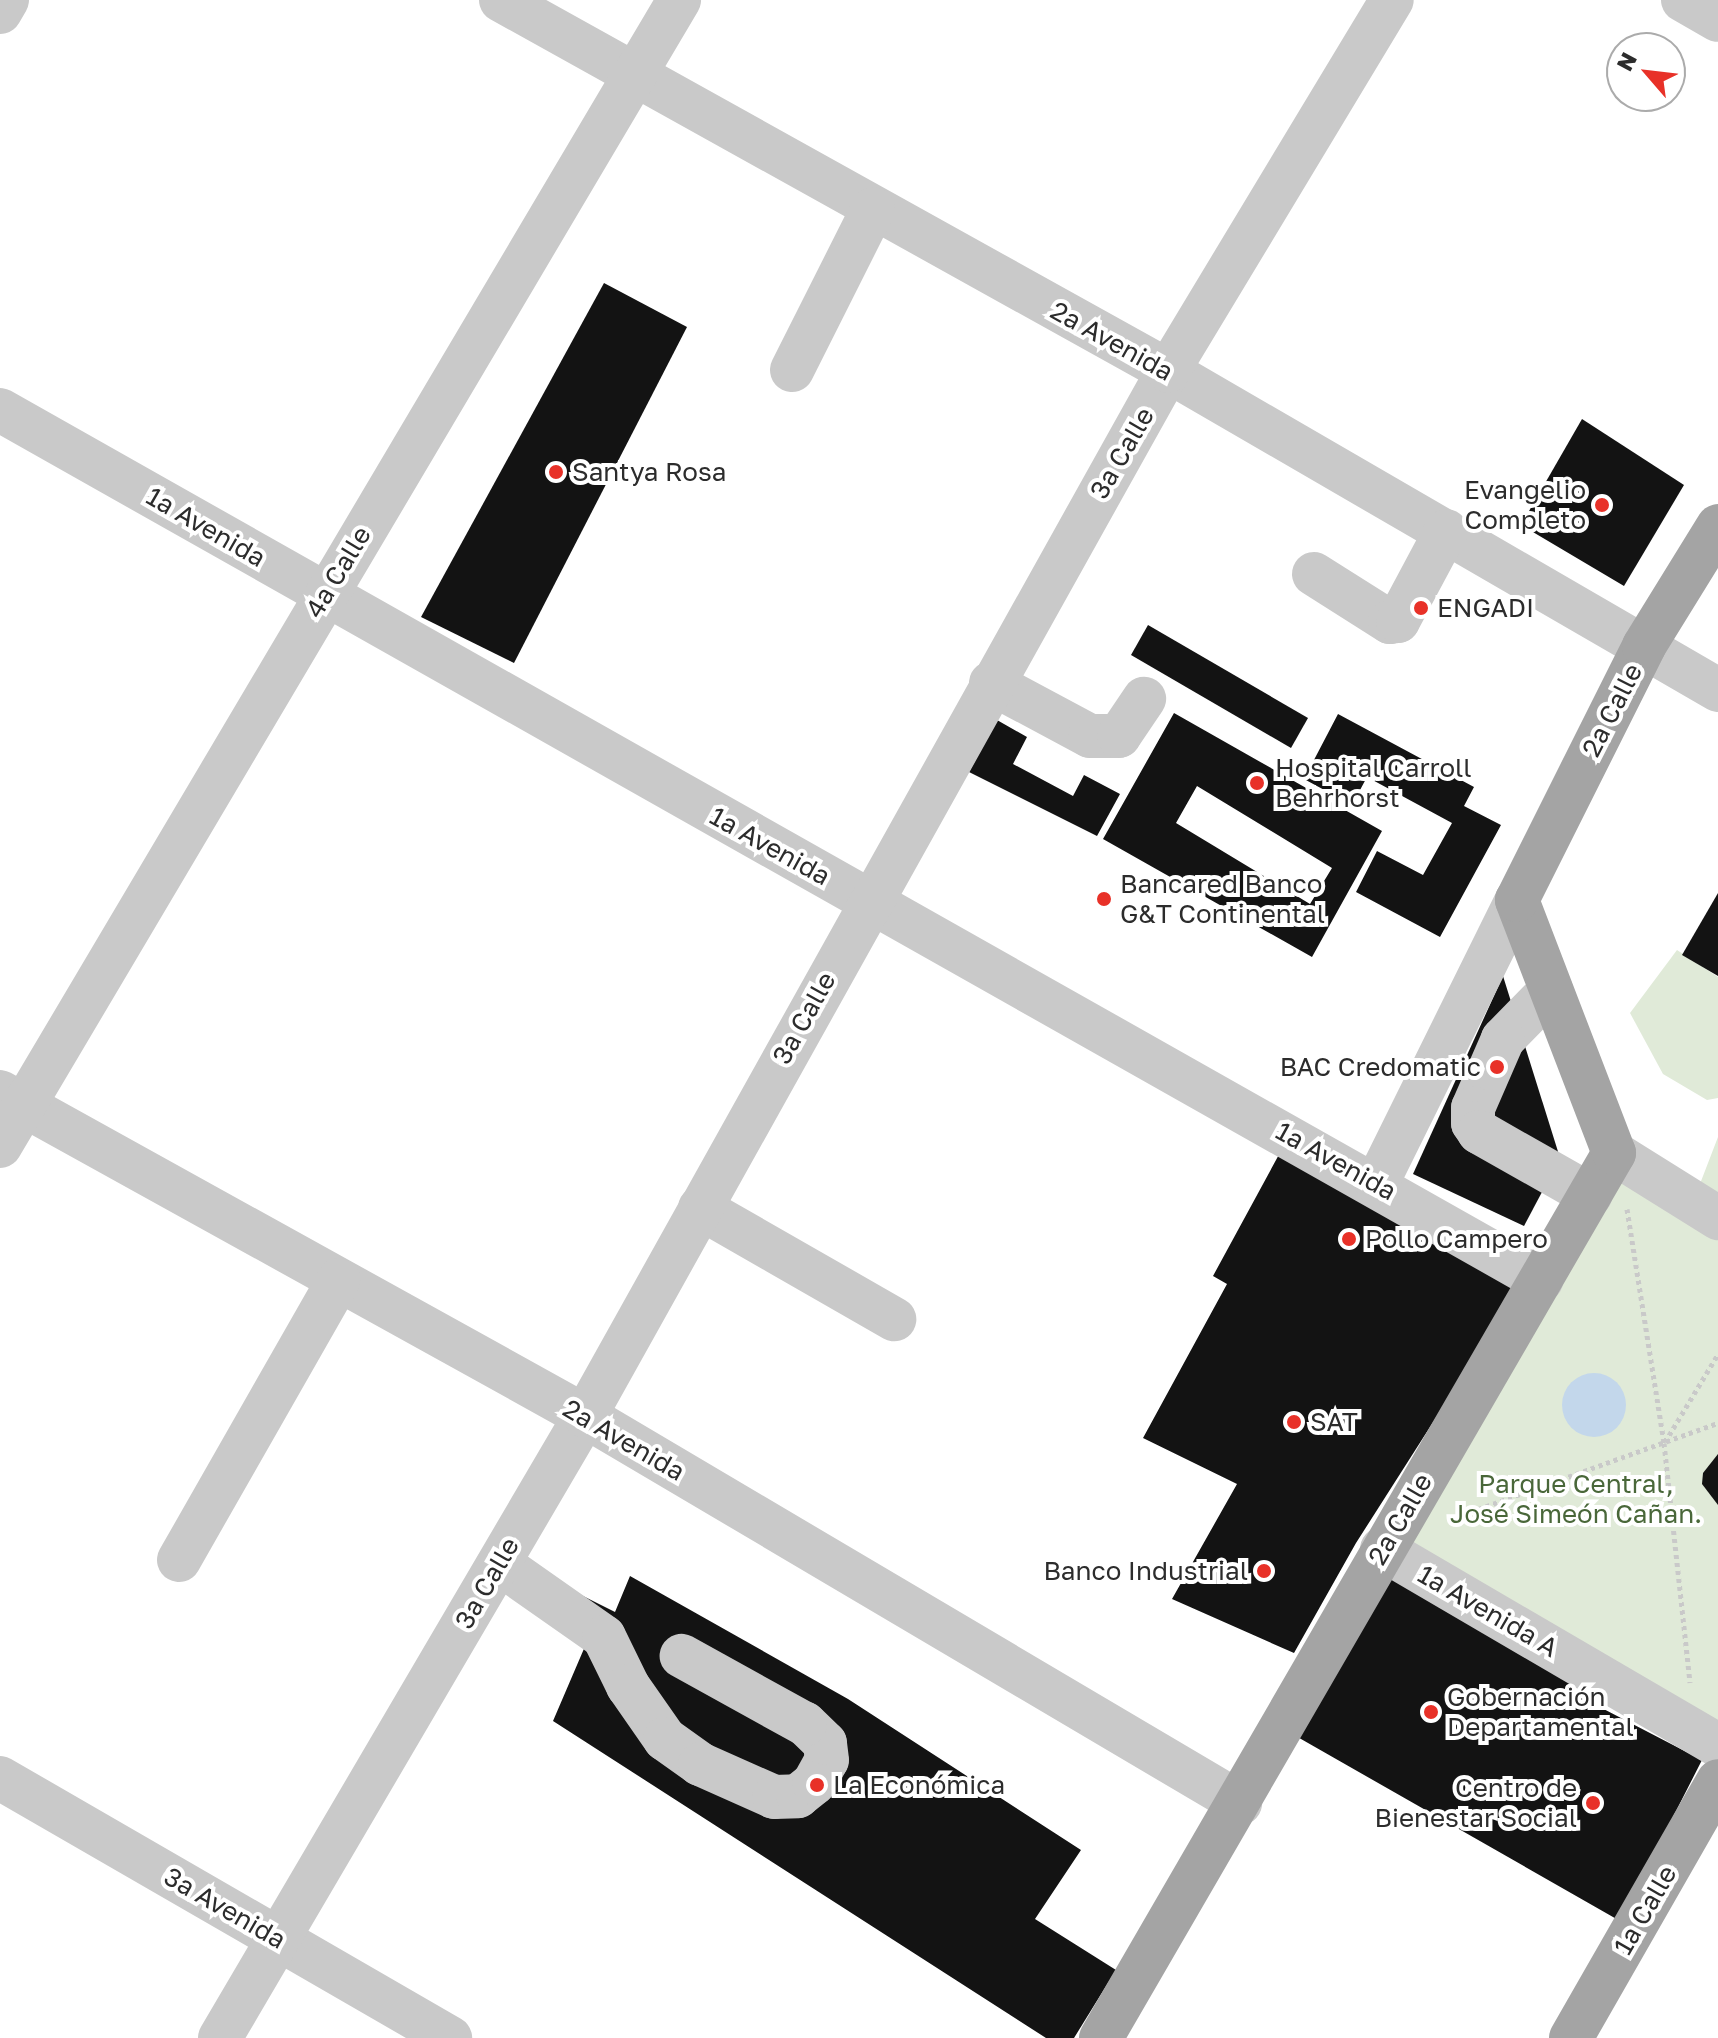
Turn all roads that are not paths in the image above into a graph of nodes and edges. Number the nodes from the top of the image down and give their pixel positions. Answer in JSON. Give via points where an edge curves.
{"nodes":[{"id":1,"x":7,"y":0,"type":"edge"},
{"id":2,"x":501,"y":0,"type":"edge"},
{"id":3,"x":679,"y":0,"type":"edge"},
{"id":4,"x":1392,"y":0,"type":"edge"},
{"id":5,"x":1683,"y":0,"type":"edge"},
{"id":6,"x":0,"y":12,"type":"edge"},
{"id":7,"x":1718,"y":20,"type":"edge"},
{"id":8,"x":634,"y":75,"type":"junction"},
{"id":9,"x":873,"y":209,"type":"junction"},
{"id":10,"x":792,"y":370,"type":"dead end"},
{"id":11,"x":1168,"y":371,"type":"junction"},
{"id":12,"x":0,"y":410,"type":"edge"},
{"id":13,"x":1718,"y":526,"type":"edge"},
{"id":14,"x":1446,"y":531,"type":"junction"},
{"id":15,"x":1314,"y":574,"type":"dead end"},
{"id":16,"x":324,"y":595,"type":"junction"},
{"id":17,"x":1644,"y":646,"type":"junction"},
{"id":18,"x":991,"y":683,"type":"junction"},
{"id":19,"x":1718,"y":690,"type":"edge"},
{"id":20,"x":1144,"y":699,"type":"dead end"},
{"id":21,"x":1517,"y":900,"type":"junction"},
{"id":22,"x":868,"y":901,"type":"junction"},
{"id":23,"x":1551,"y":990,"type":"junction"},
{"id":24,"x":12,"y":1098,"type":"edge"},
{"id":25,"x":0,"y":1146,"type":"edge"},
{"id":26,"x":1614,"y":1153,"type":"junction"},
{"id":27,"x":1377,"y":1183,"type":"junction"},
{"id":28,"x":1590,"y":1195,"type":"junction"},
{"id":29,"x":700,"y":1208,"type":"junction"},
{"id":30,"x":1718,"y":1218,"type":"edge"},
{"id":31,"x":339,"y":1280,"type":"junction"},
{"id":32,"x":1541,"y":1280,"type":"junction"},
{"id":33,"x":894,"y":1319,"type":"dead end"},
{"id":34,"x":585,"y":1416,"type":"junction"},
{"id":35,"x":1382,"y":1549,"type":"junction"},
{"id":36,"x":179,"y":1560,"type":"dead end"},
{"id":37,"x":497,"y":1567,"type":"junction"},
{"id":38,"x":682,"y":1656,"type":"dead end"},
{"id":39,"x":1707,"y":1738,"type":"edge"},
{"id":40,"x":0,"y":1778,"type":"edge"},
{"id":41,"x":1718,"y":1781,"type":"edge"},
{"id":42,"x":1240,"y":1803,"type":"junction"},
{"id":43,"x":279,"y":1940,"type":"junction"},
{"id":44,"x":1581,"y":2034,"type":"edge"},
{"id":45,"x":220,"y":2038,"type":"edge"},
{"id":46,"x":450,"y":2038,"type":"edge"},
{"id":47,"x":1101,"y":2038,"type":"edge"}],
"edges":[{"from":1,"to":6,"type":"street"},
{"from":2,"to":8,"type":"street","name":"2a Avenida"},
{"from":3,"to":8,"type":"street","name":"4a Calle"},
{"from":4,"to":11,"type":"street","name":"3a Calle"},
{"from":5,"to":7,"type":"street"},
{"from":8,"to":9,"type":"street","name":"2a Avenida"},
{"from":8,"to":16,"type":"street","name":"4a Calle"},
{"from":9,"to":10,"type":"street"},
{"from":9,"to":11,"type":"street","name":"2a Avenida"},
{"from":11,"to":14,"type":"street","name":"2a Avenida"},
{"from":11,"to":18,"type":"street","name":"3a Calle"},
{"from":12,"to":16,"type":"street","name":"1a Avenida"},
{"from":13,"to":17,"type":"main road","name":"2a Calle"},
{"from":14,"to":15,"type":"street","via":[[1398,621],[1390,622]]},
{"from":14,"to":17,"type":"street","name":"2a Avenida"},
{"from":16,"to":22,"type":"street","name":"1a Avenida"},
{"from":16,"to":24,"type":"street","name":"4a Calle"},
{"from":17,"to":19,"type":"street","name":"2a Avenida"},
{"from":17,"to":21,"type":"main road","name":"2a Calle"},
{"from":18,"to":20,"type":"street","via":[[1090,736],[1119,736]]},
{"from":18,"to":22,"type":"street","name":"3a Calle"},
{"from":21,"to":23,"type":"main road"},
{"from":21,"to":27,"type":"street","name":"2a Calle"},
{"from":22,"to":27,"type":"street","name":"1a Avenida"},
{"from":22,"to":29,"type":"street","name":"3a Calle"},
{"from":23,"to":26,"type":"main road"},
{"from":23,"to":28,"type":"street","via":[[1503,1039],[1473,1108],[1473,1123],[1479,1132]]},
{"from":24,"to":25,"type":"street","name":"4a Calle"},
{"from":24,"to":31,"type":"street","name":"2a Avenida"},
{"from":26,"to":28,"type":"main road","name":"2a Calle"},
{"from":26,"to":30,"type":"street"},
{"from":27,"to":32,"type":"street","name":"1a Avenida"},
{"from":28,"to":32,"type":"main road","name":"2a Calle"},
{"from":29,"to":33,"type":"street"},
{"from":29,"to":34,"type":"street","name":"3a Calle"},
{"from":31,"to":34,"type":"street","name":"2a Avenida"},
{"from":31,"to":36,"type":"street"},
{"from":32,"to":35,"type":"main road","name":"2a Calle"},
{"from":34,"to":37,"type":"street","name":"3a Calle"},
{"from":34,"to":42,"type":"street","name":"2a Avenida"},
{"from":35,"to":39,"type":"street","name":"1a Avenida A"},
{"from":35,"to":42,"type":"main road","name":"2a Calle"},
{"from":37,"to":38,"type":"street","via":[[604,1637],[628,1686],[665,1739],[700,1764],[774,1797],[798,1796],[814,1783],[827,1760],[825,1743],[815,1733]]},
{"from":37,"to":43,"type":"street","name":"3a Calle"},
{"from":40,"to":43,"type":"street","name":"3a Avenida"},
{"from":41,"to":44,"type":"main road","name":"1a Calle"},
{"from":42,"to":47,"type":"main road","name":"2a Calle"},
{"from":43,"to":45,"type":"street","name":"3a Calle"},
{"from":43,"to":46,"type":"street","name":"3a Avenida"}]}
